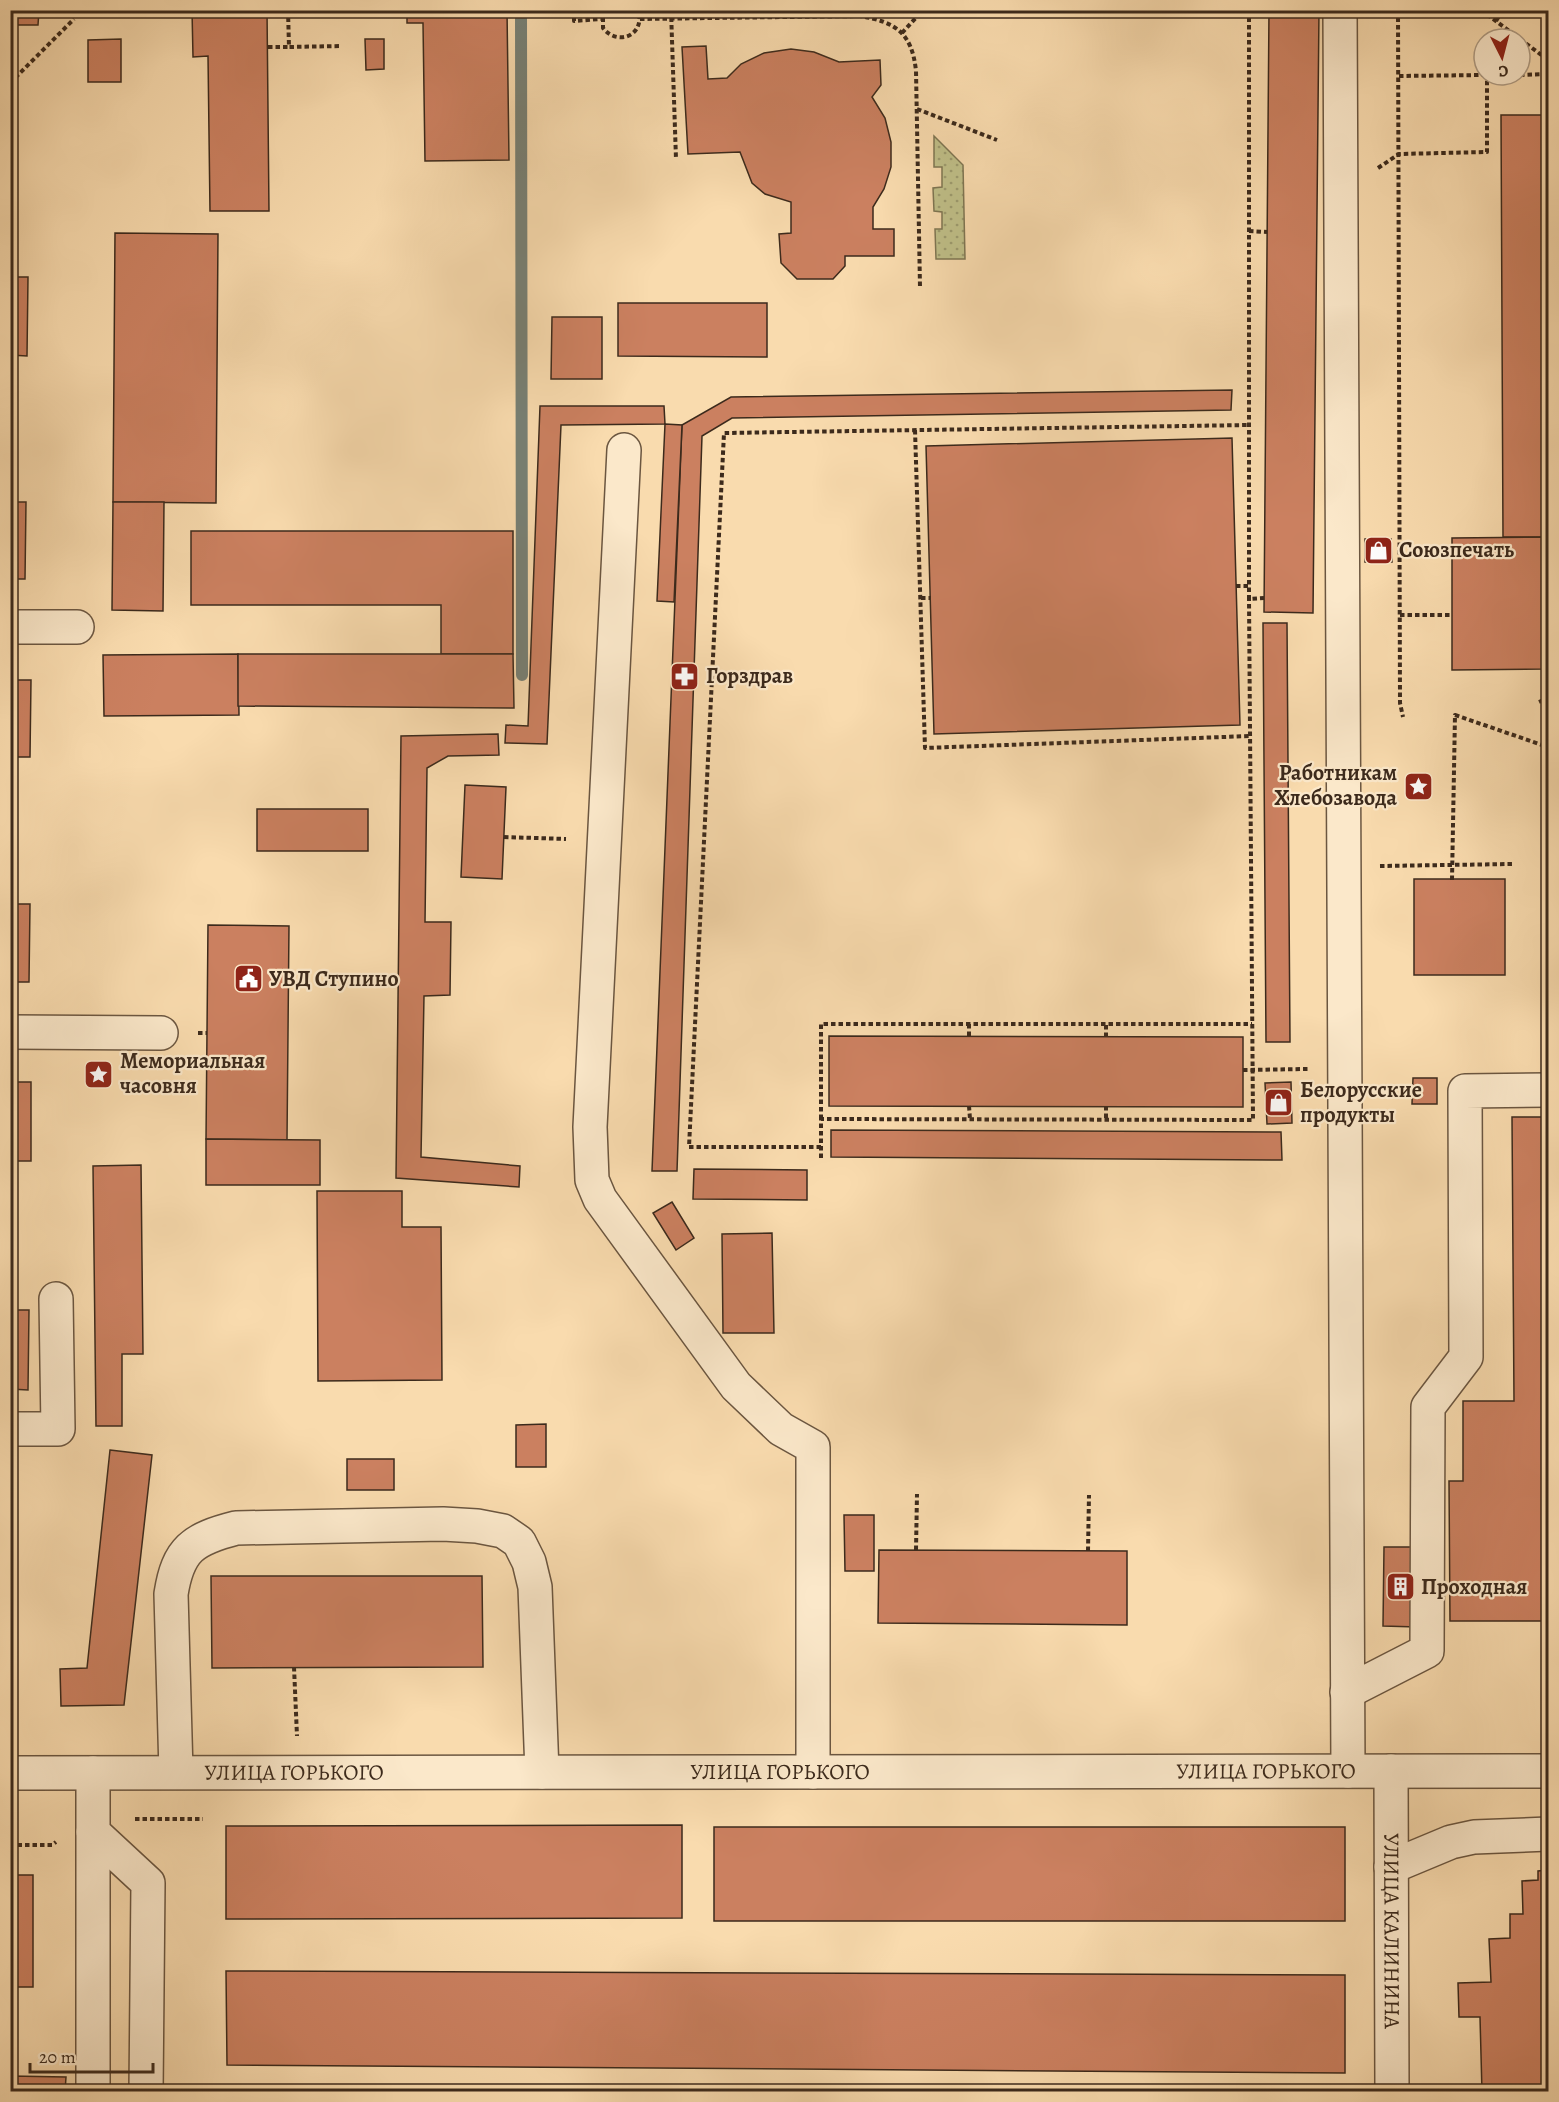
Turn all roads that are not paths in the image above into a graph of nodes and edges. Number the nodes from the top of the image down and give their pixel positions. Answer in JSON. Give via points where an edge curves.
{"nodes":[{"id":1,"x":1340,"y":10,"type":"edge"},
{"id":2,"x":624,"y":450,"type":"dead end"},
{"id":3,"x":10,"y":627,"type":"edge"},
{"id":4,"x":77,"y":627,"type":"dead end"},
{"id":5,"x":10,"y":1032,"type":"edge"},
{"id":6,"x":161,"y":1033,"type":"dead end"},
{"id":7,"x":1548,"y":1090,"type":"edge"},
{"id":8,"x":56,"y":1299,"type":"dead end"},
{"id":9,"x":10,"y":1429,"type":"edge"},
{"id":10,"x":1347,"y":1692,"type":"junction"},
{"id":11,"x":1348,"y":1771,"type":"junction"},
{"id":12,"x":1390,"y":1771,"type":"junction"},
{"id":13,"x":176,"y":1772,"type":"junction"},
{"id":14,"x":542,"y":1772,"type":"junction"},
{"id":15,"x":813,"y":1772,"type":"junction"},
{"id":16,"x":1548,"y":1772,"type":"edge"},
{"id":17,"x":10,"y":1773,"type":"edge"},
{"id":18,"x":93,"y":1773,"type":"junction"},
{"id":19,"x":93,"y":1832,"type":"junction"},
{"id":20,"x":1548,"y":1834,"type":"edge"},
{"id":21,"x":1391,"y":1867,"type":"junction"},
{"id":22,"x":93,"y":2091,"type":"edge"},
{"id":23,"x":146,"y":2091,"type":"edge"},
{"id":24,"x":1392,"y":2091,"type":"edge"}],
"edges":[{"from":1,"to":10,"type":"street"},
{"from":2,"to":15,"type":"street","via":[[590,1126],[592,1180],[600,1199],[736,1386],[781,1429],[813,1447]]},
{"from":3,"to":4,"type":"street"},
{"from":5,"to":6,"type":"street"},
{"from":7,"to":10,"type":"street","via":[[1465,1090],[1466,1358],[1428,1407],[1427,1651]]},
{"from":8,"to":9,"type":"street","via":[[58,1429]]},
{"from":10,"to":11,"type":"street"},
{"from":11,"to":12,"type":"street","name":"УЛИЦА ГОРЬКОГО"},
{"from":11,"to":15,"type":"street","name":"УЛИЦА ГОРЬКОГО"},
{"from":12,"to":16,"type":"street","name":"УЛИЦА ГОРЬКОГО"},
{"from":12,"to":21,"type":"street","name":"УЛИЦА КАЛИНИНА"},
{"from":13,"to":14,"type":"street","name":"УЛИЦА ГОРЬКОГО"},
{"from":13,"to":14,"type":"street","via":[[171,1594],[175,1569],[189,1547],[209,1535],[236,1528],[443,1524],[503,1531],[519,1542],[529,1562],[535,1587]]},
{"from":13,"to":18,"type":"street","name":"УЛИЦА ГОРЬКОГО"},
{"from":14,"to":15,"type":"street","name":"УЛИЦА ГОРЬКОГО"},
{"from":17,"to":18,"type":"street","name":"УЛИЦА ГОРЬКОГО"},
{"from":18,"to":19,"type":"street"},
{"from":19,"to":22,"type":"street"},
{"from":19,"to":23,"type":"street","via":[[148,1883]]},
{"from":20,"to":21,"type":"street","via":[[1474,1837],[1451,1842]]},
{"from":21,"to":24,"type":"street","name":"УЛИЦА КАЛИНИНА"}]}
